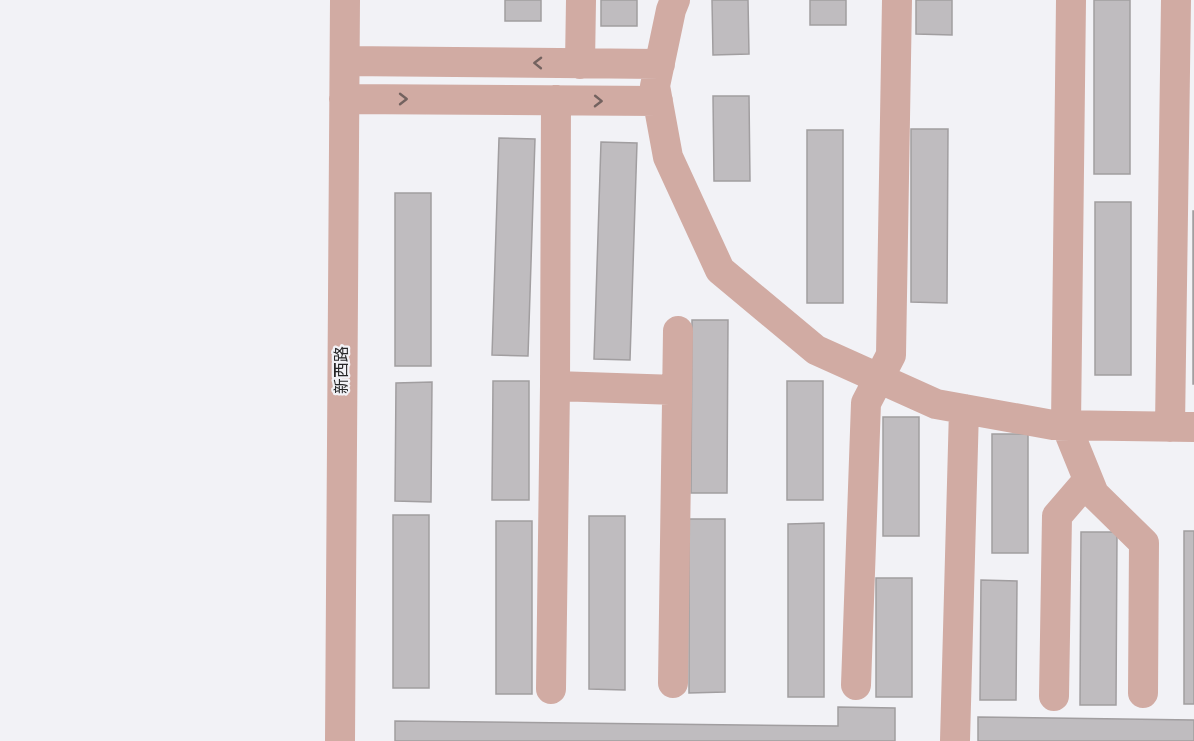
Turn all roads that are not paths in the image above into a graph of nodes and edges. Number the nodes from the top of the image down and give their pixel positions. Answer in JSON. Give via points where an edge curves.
{"nodes":[{"id":1,"x":345,"y":0,"type":"edge"},
{"id":2,"x":581,"y":0,"type":"edge"},
{"id":3,"x":675,"y":0,"type":"edge"},
{"id":4,"x":897,"y":0,"type":"edge"},
{"id":5,"x":1071,"y":0,"type":"edge"},
{"id":6,"x":1176,"y":0,"type":"edge"},
{"id":7,"x":345,"y":61,"type":"junction"},
{"id":8,"x":580,"y":64,"type":"junction"},
{"id":9,"x":660,"y":64,"type":"junction"},
{"id":10,"x":344,"y":99,"type":"junction"},
{"id":11,"x":556,"y":100,"type":"junction"},
{"id":12,"x":658,"y":101,"type":"junction"},
{"id":13,"x":678,"y":331,"type":"dead end"},
{"id":14,"x":879,"y":379,"type":"junction"},
{"id":15,"x":555,"y":386,"type":"junction"},
{"id":16,"x":677,"y":390,"type":"junction"},
{"id":17,"x":964,"y":409,"type":"junction"},
{"id":18,"x":1066,"y":425,"type":"junction"},
{"id":19,"x":1182,"y":427,"type":"edge"},
{"id":20,"x":1088,"y":480,"type":"junction"},
{"id":21,"x":673,"y":683,"type":"dead end"},
{"id":22,"x":856,"y":685,"type":"dead end"},
{"id":23,"x":551,"y":689,"type":"dead end"},
{"id":24,"x":1143,"y":693,"type":"dead end"},
{"id":25,"x":1054,"y":696,"type":"dead end"},
{"id":26,"x":340,"y":741,"type":"edge"},
{"id":27,"x":955,"y":741,"type":"edge"}],
"edges":[{"from":1,"to":7,"type":"street","name":"新西路"},
{"from":2,"to":8,"type":"street"},
{"from":3,"to":9,"type":"street"},
{"from":4,"to":14,"type":"street","via":[[891,355]]},
{"from":5,"to":18,"type":"street"},
{"from":6,"to":19,"type":"street"},
{"from":8,"to":7,"type":"street","one_way":true},
{"from":7,"to":10,"type":"street","name":"新西路"},
{"from":8,"to":9,"type":"street"},
{"from":9,"to":12,"type":"street","via":[[655,86]]},
{"from":10,"to":11,"type":"street","one_way":true},
{"from":10,"to":26,"type":"street","name":"新西路"},
{"from":11,"to":12,"type":"street","one_way":true},
{"from":11,"to":15,"type":"street"},
{"from":12,"to":14,"type":"street","via":[[668,157],[720,270],[816,350]]},
{"from":13,"to":16,"type":"street"},
{"from":14,"to":17,"type":"street","via":[[936,404]]},
{"from":14,"to":22,"type":"street","via":[[866,403]]},
{"from":15,"to":16,"type":"street"},
{"from":15,"to":23,"type":"street"},
{"from":16,"to":21,"type":"street"},
{"from":17,"to":18,"type":"street"},
{"from":17,"to":27,"type":"street"},
{"from":18,"to":19,"type":"street"},
{"from":18,"to":20,"type":"street"},
{"from":20,"to":24,"type":"street","via":[[1094,494],[1144,543]]},
{"from":20,"to":25,"type":"street","via":[[1057,516]]}]}
